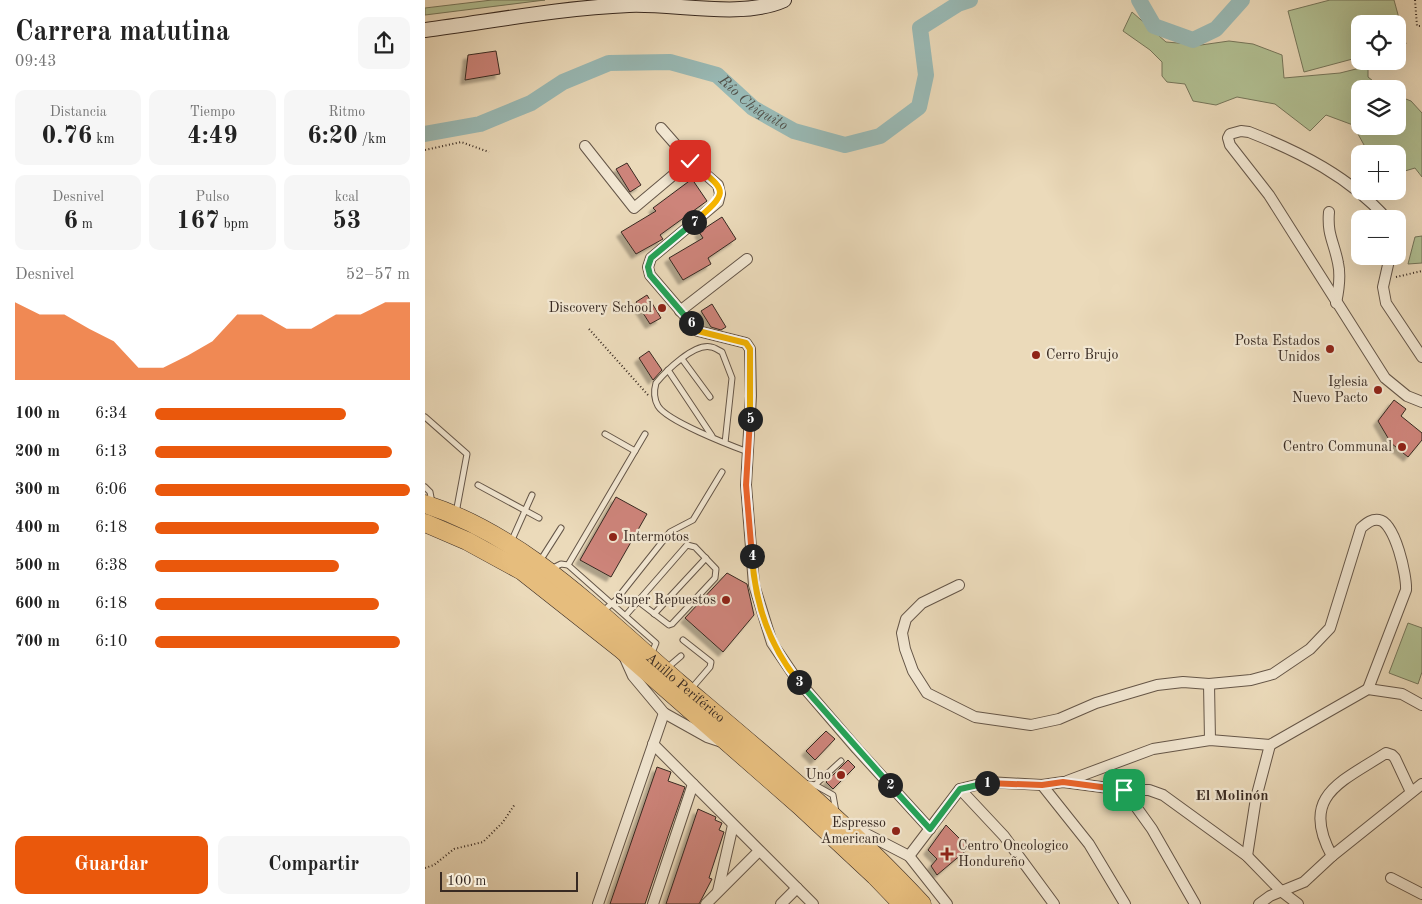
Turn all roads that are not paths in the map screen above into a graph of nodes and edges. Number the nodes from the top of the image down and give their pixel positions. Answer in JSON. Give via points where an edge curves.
{"nodes":[{"id":1,"x":784,"y":0,"type":"edge"},
{"id":2,"x":425,"y":30,"type":"edge"},
{"id":3,"x":661,"y":128,"type":"dead end"},
{"id":4,"x":585,"y":146,"type":"dead end"},
{"id":5,"x":690,"y":161,"type":"junction"},
{"id":6,"x":1377,"y":210,"type":"edge"},
{"id":7,"x":1329,"y":212,"type":"dead end"},
{"id":8,"x":747,"y":259,"type":"dead end"},
{"id":9,"x":1388,"y":265,"type":"edge"},
{"id":10,"x":1336,"y":303,"type":"junction"},
{"id":11,"x":680,"y":312,"type":"junction"},
{"id":12,"x":1422,"y":357,"type":"edge"},
{"id":13,"x":682,"y":359,"type":"junction"},
{"id":14,"x":668,"y":370,"type":"junction"},
{"id":15,"x":710,"y":397,"type":"dead end"},
{"id":16,"x":1422,"y":402,"type":"edge"},
{"id":17,"x":425,"y":417,"type":"edge"},
{"id":18,"x":605,"y":434,"type":"dead end"},
{"id":19,"x":645,"y":434,"type":"dead end"},
{"id":20,"x":712,"y":436,"type":"junction"},
{"id":21,"x":725,"y":443,"type":"junction"},
{"id":22,"x":635,"y":451,"type":"junction"},
{"id":23,"x":749,"y":452,"type":"junction"},
{"id":24,"x":722,"y":472,"type":"dead end"},
{"id":25,"x":478,"y":485,"type":"dead end"},
{"id":26,"x":425,"y":487,"type":"edge"},
{"id":27,"x":532,"y":495,"type":"dead end"},
{"id":28,"x":429,"y":505,"type":"edge"},
{"id":29,"x":525,"y":510,"type":"junction"},
{"id":30,"x":455,"y":516,"type":"junction"},
{"id":31,"x":539,"y":518,"type":"dead end"},
{"id":32,"x":425,"y":523,"type":"edge"},
{"id":33,"x":561,"y":528,"type":"dead end"},
{"id":34,"x":510,"y":545,"type":"junction"},
{"id":35,"x":706,"y":558,"type":"junction"},
{"id":36,"x":568,"y":565,"type":"junction"},
{"id":37,"x":543,"y":567,"type":"junction"},
{"id":38,"x":959,"y":585,"type":"dead end"},
{"id":39,"x":639,"y":602,"type":"junction"},
{"id":40,"x":607,"y":609,"type":"junction"},
{"id":41,"x":654,"y":614,"type":"junction"},
{"id":42,"x":625,"y":616,"type":"junction"},
{"id":43,"x":683,"y":640,"type":"dead end"},
{"id":44,"x":621,"y":650,"type":"junction"},
{"id":45,"x":681,"y":656,"type":"dead end"},
{"id":46,"x":649,"y":657,"type":"junction"},
{"id":47,"x":664,"y":670,"type":"junction"},
{"id":48,"x":1209,"y":684,"type":"junction"},
{"id":49,"x":1368,"y":690,"type":"junction"},
{"id":50,"x":689,"y":691,"type":"junction"},
{"id":51,"x":1422,"y":705,"type":"edge"},
{"id":52,"x":664,"y":713,"type":"junction"},
{"id":53,"x":1210,"y":740,"type":"junction"},
{"id":54,"x":653,"y":744,"type":"junction"},
{"id":55,"x":731,"y":744,"type":"junction"},
{"id":56,"x":1270,"y":745,"type":"junction"},
{"id":57,"x":841,"y":761,"type":"dead end"},
{"id":58,"x":1107,"y":767,"type":"junction"},
{"id":59,"x":1063,"y":782,"type":"junction"},
{"id":60,"x":797,"y":783,"type":"junction"},
{"id":61,"x":693,"y":784,"type":"junction"},
{"id":62,"x":1422,"y":784,"type":"edge"},
{"id":63,"x":815,"y":785,"type":"junction"},
{"id":64,"x":1042,"y":785,"type":"junction"},
{"id":65,"x":1106,"y":786,"type":"junction"},
{"id":66,"x":960,"y":789,"type":"junction"},
{"id":67,"x":1124,"y":790,"type":"junction"},
{"id":68,"x":1411,"y":792,"type":"junction"},
{"id":69,"x":838,"y":819,"type":"junction"},
{"id":70,"x":733,"y":825,"type":"junction"},
{"id":71,"x":930,"y":829,"type":"junction"},
{"id":72,"x":759,"y":850,"type":"junction"},
{"id":73,"x":909,"y":856,"type":"junction"},
{"id":74,"x":1247,"y":856,"type":"junction"},
{"id":75,"x":1332,"y":856,"type":"junction"},
{"id":76,"x":1391,"y":878,"type":"dead end"},
{"id":77,"x":797,"y":888,"type":"junction"},
{"id":78,"x":1281,"y":891,"type":"junction"},
{"id":79,"x":717,"y":892,"type":"junction"},
{"id":80,"x":1422,"y":894,"type":"edge"},
{"id":81,"x":598,"y":904,"type":"edge"},
{"id":82,"x":653,"y":904,"type":"edge"},
{"id":83,"x":705,"y":904,"type":"edge"},
{"id":84,"x":781,"y":904,"type":"edge"},
{"id":85,"x":813,"y":904,"type":"edge"},
{"id":86,"x":902,"y":904,"type":"edge"},
{"id":87,"x":922,"y":904,"type":"edge"},
{"id":88,"x":947,"y":904,"type":"edge"},
{"id":89,"x":1054,"y":904,"type":"edge"},
{"id":90,"x":1125,"y":904,"type":"edge"},
{"id":91,"x":1195,"y":904,"type":"edge"},
{"id":92,"x":1259,"y":904,"type":"edge"},
{"id":93,"x":1298,"y":904,"type":"edge"}],
"edges":[{"from":1,"to":2,"type":"main road","via":[[751,10],[630,5],[555,11]]},
{"from":3,"to":5,"type":"street"},
{"from":4,"to":5,"type":"street","via":[[634,208]]},
{"from":5,"to":11,"type":"street","via":[[718,185],[718,202],[651,258],[648,267],[650,275]]},
{"from":6,"to":10,"type":"street","via":[[1312,159],[1249,132],[1230,134],[1228,138],[1269,195]]},
{"from":7,"to":10,"type":"street","via":[[1329,235],[1340,276]]},
{"from":8,"to":11,"type":"street"},
{"from":9,"to":12,"type":"street","via":[[1384,280],[1386,303]]},
{"from":10,"to":16,"type":"street","via":[[1385,378],[1407,396]]},
{"from":11,"to":23,"type":"street","via":[[698,331],[746,343],[750,349]]},
{"from":13,"to":14,"type":"lane"},
{"from":13,"to":15,"type":"lane"},
{"from":13,"to":21,"type":"lane","via":[[710,346],[722,352],[732,378]]},
{"from":14,"to":20,"type":"lane"},
{"from":14,"to":20,"type":"lane","via":[[654,390],[658,406],[676,421]]},
{"from":17,"to":30,"type":"lane","via":[[467,454]]},
{"from":18,"to":22,"type":"lane"},
{"from":19,"to":22,"type":"lane"},
{"from":20,"to":21,"type":"lane"},
{"from":21,"to":23,"type":"lane"},
{"from":22,"to":36,"type":"lane"},
{"from":23,"to":71,"type":"street","via":[[746,485],[754,585],[772,643],[795,677]]},
{"from":24,"to":40,"type":"lane","via":[[693,520],[670,532]]},
{"from":25,"to":29,"type":"lane"},
{"from":26,"to":28,"type":"lane","via":[[430,492]]},
{"from":27,"to":29,"type":"lane"},
{"from":28,"to":30,"type":"highway","name":"Anillo Periférico"},
{"from":29,"to":31,"type":"lane"},
{"from":29,"to":34,"type":"lane"},
{"from":30,"to":34,"type":"highway","name":"Anillo Periférico"},
{"from":32,"to":44,"type":"highway","name":"Anillo Periférico","via":[[522,571]]},
{"from":33,"to":37,"type":"lane"},
{"from":34,"to":37,"type":"highway","name":"Anillo Periférico"},
{"from":35,"to":39,"type":"lane","via":[[695,547],[687,545]]},
{"from":35,"to":41,"type":"lane"},
{"from":35,"to":41,"type":"lane","via":[[716,569],[715,578],[708,586],[672,624]]},
{"from":36,"to":37,"type":"lane"},
{"from":36,"to":40,"type":"lane"},
{"from":37,"to":40,"type":"highway","name":"Anillo Periférico"},
{"from":38,"to":48,"type":"street","via":[[921,603],[906,618],[902,633],[913,671],[927,693],[975,717],[1031,725],[1059,719],[1111,698],[1157,685]]},
{"from":39,"to":41,"type":"lane"},
{"from":39,"to":42,"type":"lane"},
{"from":40,"to":42,"type":"lane"},
{"from":40,"to":46,"type":"highway","name":"Anillo Periférico"},
{"from":42,"to":46,"type":"lane","via":[[656,643]]},
{"from":43,"to":50,"type":"lane","via":[[711,662]]},
{"from":44,"to":52,"type":"street","via":[[633,676]]},
{"from":44,"to":55,"type":"highway","name":"Anillo Periférico"},
{"from":45,"to":47,"type":"lane"},
{"from":46,"to":47,"type":"highway","name":"Anillo Periférico"},
{"from":47,"to":50,"type":"highway","name":"Anillo Periférico"},
{"from":48,"to":49,"type":"street","via":[[1251,680],[1273,674],[1310,649],[1330,628],[1361,528],[1370,521],[1378,520],[1385,522],[1392,534],[1407,576],[1406,590]]},
{"from":48,"to":53,"type":"street"},
{"from":49,"to":51,"type":"street","via":[[1402,694]]},
{"from":49,"to":56,"type":"street"},
{"from":50,"to":60,"type":"highway","name":"Anillo Periférico"},
{"from":52,"to":54,"type":"street"},
{"from":52,"to":55,"type":"street","via":[[707,738]]},
{"from":53,"to":56,"type":"street"},
{"from":53,"to":58,"type":"street","via":[[1153,749]]},
{"from":54,"to":61,"type":"street"},
{"from":54,"to":81,"type":"street"},
{"from":55,"to":86,"type":"highway","name":"Anillo Periférico"},
{"from":56,"to":74,"type":"street"},
{"from":57,"to":63,"type":"lane"},
{"from":58,"to":59,"type":"street"},
{"from":58,"to":65,"type":"street"},
{"from":59,"to":64,"type":"street"},
{"from":59,"to":65,"type":"street"},
{"from":60,"to":63,"type":"lane"},
{"from":60,"to":69,"type":"highway","name":"Anillo Periférico"},
{"from":61,"to":70,"type":"street"},
{"from":61,"to":82,"type":"street"},
{"from":62,"to":68,"type":"street"},
{"from":63,"to":69,"type":"lane","via":[[833,795]]},
{"from":64,"to":66,"type":"street","via":[[988,782]]},
{"from":64,"to":90,"type":"street","via":[[1089,844]]},
{"from":65,"to":67,"type":"street"},
{"from":66,"to":71,"type":"street"},
{"from":66,"to":89,"type":"street","via":[[1004,836]]},
{"from":67,"to":74,"type":"street","via":[[1149,790],[1163,795]]},
{"from":67,"to":91,"type":"street","via":[[1164,849]]},
{"from":68,"to":75,"type":"street"},
{"from":68,"to":75,"type":"street","via":[[1395,758],[1386,753],[1332,788],[1323,800],[1320,827]]},
{"from":69,"to":73,"type":"street"},
{"from":69,"to":87,"type":"highway","name":"Anillo Periférico"},
{"from":70,"to":72,"type":"street"},
{"from":70,"to":79,"type":"street"},
{"from":71,"to":73,"type":"street"},
{"from":72,"to":77,"type":"street"},
{"from":72,"to":79,"type":"street"},
{"from":73,"to":88,"type":"street"},
{"from":74,"to":78,"type":"street"},
{"from":75,"to":78,"type":"street","via":[[1304,882]]},
{"from":76,"to":80,"type":"street"},
{"from":77,"to":84,"type":"street"},
{"from":77,"to":85,"type":"street"},
{"from":78,"to":92,"type":"street"},
{"from":78,"to":93,"type":"street"},
{"from":79,"to":83,"type":"street"}]}
